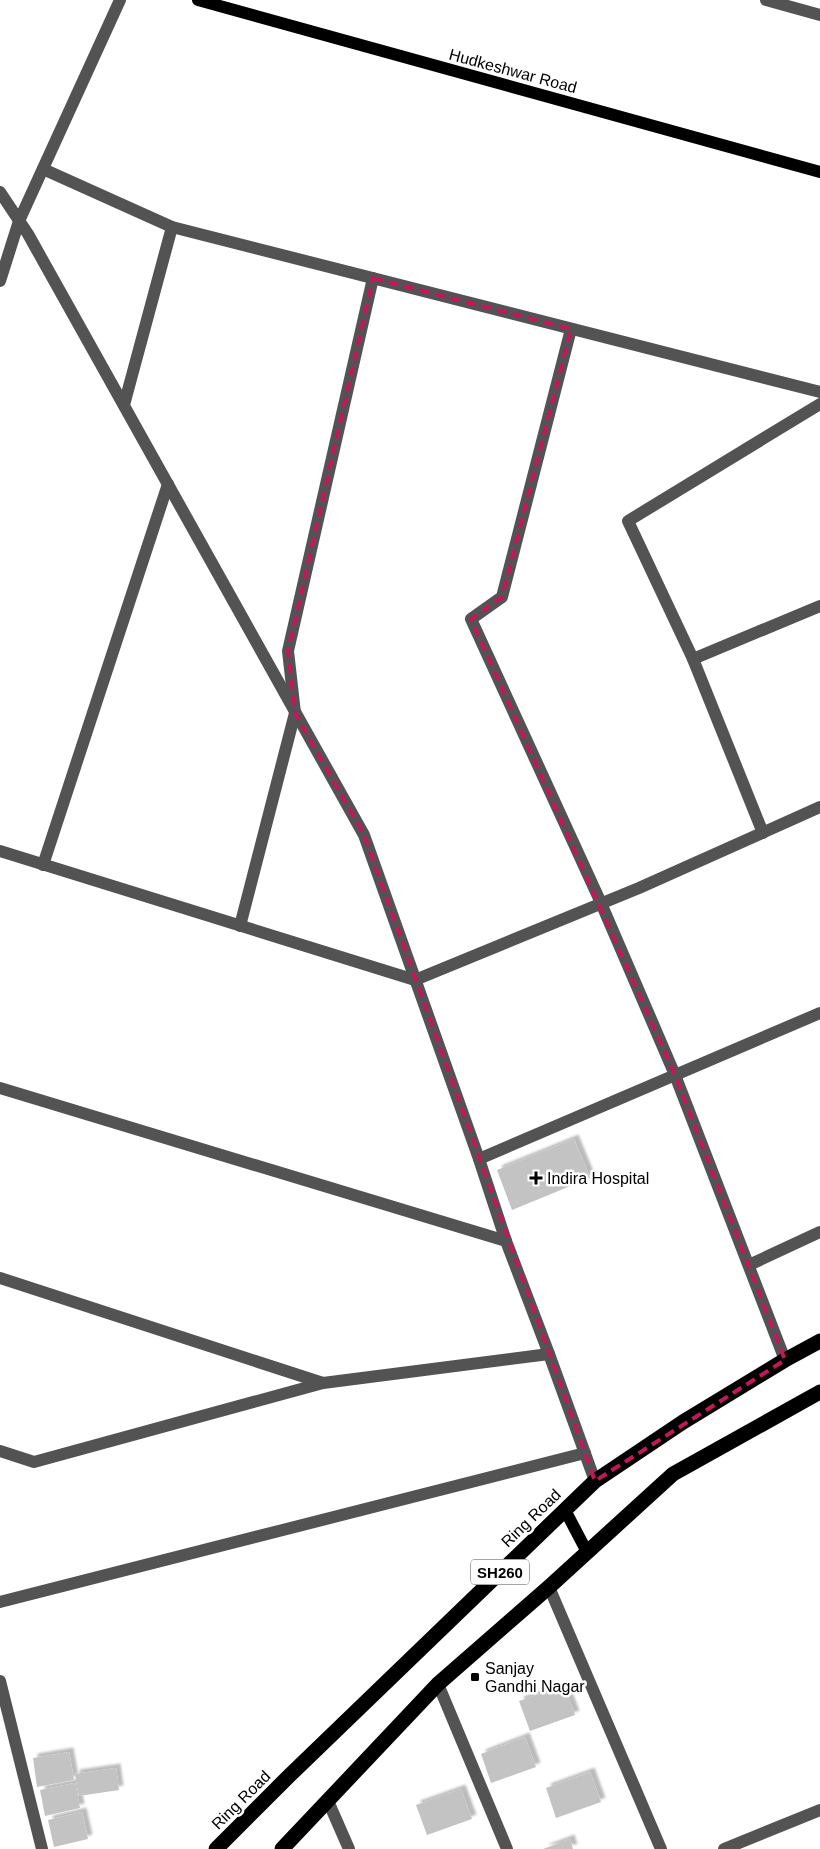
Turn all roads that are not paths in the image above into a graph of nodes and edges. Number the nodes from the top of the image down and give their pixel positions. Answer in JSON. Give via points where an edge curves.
{"nodes":[{"id":1,"x":120,"y":0,"type":"edge"},
{"id":2,"x":198,"y":0,"type":"edge"},
{"id":3,"x":766,"y":0,"type":"edge"},
{"id":4,"x":234,"y":5,"type":"edge"},
{"id":5,"x":820,"y":15,"type":"edge"},
{"id":6,"x":44,"y":169,"type":"junction"},
{"id":7,"x":820,"y":172,"type":"edge"},
{"id":8,"x":0,"y":192,"type":"edge"},
{"id":9,"x":19,"y":221,"type":"junction"},
{"id":10,"x":172,"y":227,"type":"junction"},
{"id":11,"x":372,"y":278,"type":"junction"},
{"id":12,"x":0,"y":281,"type":"edge"},
{"id":13,"x":571,"y":329,"type":"junction"},
{"id":14,"x":820,"y":392,"type":"edge"},
{"id":15,"x":820,"y":404,"type":"edge"},
{"id":16,"x":124,"y":406,"type":"junction"},
{"id":17,"x":168,"y":484,"type":"junction"},
{"id":18,"x":820,"y":606,"type":"edge"},
{"id":19,"x":693,"y":659,"type":"junction"},
{"id":20,"x":295,"y":714,"type":"junction"},
{"id":21,"x":820,"y":807,"type":"edge"},
{"id":22,"x":763,"y":833,"type":"junction"},
{"id":23,"x":0,"y":851,"type":"edge"},
{"id":24,"x":43,"y":865,"type":"junction"},
{"id":25,"x":601,"y":903,"type":"junction"},
{"id":26,"x":240,"y":926,"type":"junction"},
{"id":27,"x":415,"y":980,"type":"junction"},
{"id":28,"x":820,"y":1013,"type":"edge"},
{"id":29,"x":675,"y":1075,"type":"junction"},
{"id":30,"x":0,"y":1088,"type":"edge"},
{"id":31,"x":479,"y":1159,"type":"junction"},
{"id":32,"x":820,"y":1232,"type":"edge"},
{"id":33,"x":506,"y":1241,"type":"junction"},
{"id":34,"x":748,"y":1265,"type":"junction"},
{"id":35,"x":0,"y":1278,"type":"edge"},
{"id":36,"x":820,"y":1341,"type":"edge"},
{"id":37,"x":549,"y":1354,"type":"junction"},
{"id":38,"x":785,"y":1360,"type":"junction"},
{"id":39,"x":323,"y":1383,"type":"junction"},
{"id":40,"x":820,"y":1392,"type":"edge"},
{"id":41,"x":0,"y":1451,"type":"edge"},
{"id":42,"x":584,"y":1453,"type":"junction"},
{"id":43,"x":594,"y":1481,"type":"junction"},
{"id":44,"x":565,"y":1510,"type":"junction"},
{"id":45,"x":587,"y":1552,"type":"junction"},
{"id":46,"x":549,"y":1587,"type":"junction"},
{"id":47,"x":0,"y":1602,"type":"edge"},
{"id":48,"x":0,"y":1681,"type":"edge"},
{"id":49,"x":438,"y":1684,"type":"junction"},
{"id":50,"x":328,"y":1801,"type":"junction"},
{"id":51,"x":820,"y":1810,"type":"edge"},
{"id":52,"x":42,"y":1849,"type":"edge"},
{"id":53,"x":216,"y":1849,"type":"edge"},
{"id":54,"x":282,"y":1849,"type":"edge"},
{"id":55,"x":349,"y":1849,"type":"edge"},
{"id":56,"x":507,"y":1849,"type":"edge"},
{"id":57,"x":661,"y":1849,"type":"edge"},
{"id":58,"x":724,"y":1849,"type":"edge"}],
"edges":[{"from":1,"to":6,"type":"street"},
{"from":2,"to":4,"type":"main road","name":"Hudkeshwar Road"},
{"from":3,"to":5,"type":"street"},
{"from":4,"to":7,"type":"main road","name":"Hudkeshwar Road"},
{"from":6,"to":9,"type":"street"},
{"from":6,"to":10,"type":"street"},
{"from":8,"to":9,"type":"street"},
{"from":9,"to":12,"type":"street"},
{"from":9,"to":16,"type":"street"},
{"from":10,"to":11,"type":"street"},
{"from":10,"to":16,"type":"street"},
{"from":11,"to":13,"type":"street"},
{"from":11,"to":20,"type":"street","via":[[288,651]]},
{"from":13,"to":14,"type":"street"},
{"from":13,"to":25,"type":"street","via":[[502,597],[471,619]]},
{"from":15,"to":19,"type":"street","via":[[628,522]]},
{"from":16,"to":17,"type":"street"},
{"from":17,"to":20,"type":"street"},
{"from":17,"to":24,"type":"street"},
{"from":18,"to":19,"type":"street"},
{"from":19,"to":22,"type":"street"},
{"from":20,"to":26,"type":"street"},
{"from":20,"to":27,"type":"street","via":[[364,835]]},
{"from":21,"to":22,"type":"street"},
{"from":22,"to":25,"type":"street"},
{"from":23,"to":24,"type":"street"},
{"from":24,"to":26,"type":"street"},
{"from":25,"to":27,"type":"street"},
{"from":25,"to":29,"type":"street"},
{"from":26,"to":27,"type":"street"},
{"from":27,"to":31,"type":"street"},
{"from":28,"to":29,"type":"street"},
{"from":29,"to":31,"type":"street"},
{"from":29,"to":34,"type":"street"},
{"from":30,"to":33,"type":"street"},
{"from":31,"to":33,"type":"street"},
{"from":32,"to":34,"type":"street"},
{"from":33,"to":37,"type":"street"},
{"from":34,"to":38,"type":"street"},
{"from":35,"to":39,"type":"street"},
{"from":36,"to":38,"type":"highway","name":"Ring Road","number":"SH260"},
{"from":37,"to":39,"type":"street"},
{"from":37,"to":42,"type":"street"},
{"from":38,"to":43,"type":"highway","name":"Ring Road","number":"SH260"},
{"from":39,"to":41,"type":"street","via":[[34,1462]]},
{"from":40,"to":45,"type":"highway","number":"SH260","via":[[673,1474]]},
{"from":42,"to":43,"type":"street"},
{"from":42,"to":47,"type":"street"},
{"from":43,"to":44,"type":"highway","name":"Ring Road","number":"SH260"},
{"from":44,"to":45,"type":"main road"},
{"from":44,"to":53,"type":"highway","name":"Ring Road","number":"SH260"},
{"from":45,"to":46,"type":"highway","number":"SH260"},
{"from":46,"to":49,"type":"highway","number":"SH260"},
{"from":46,"to":57,"type":"street"},
{"from":48,"to":52,"type":"street"},
{"from":49,"to":50,"type":"highway","number":"SH260"},
{"from":49,"to":56,"type":"street"},
{"from":50,"to":54,"type":"highway","number":"SH260"},
{"from":50,"to":55,"type":"street"},
{"from":51,"to":58,"type":"street"}]}
